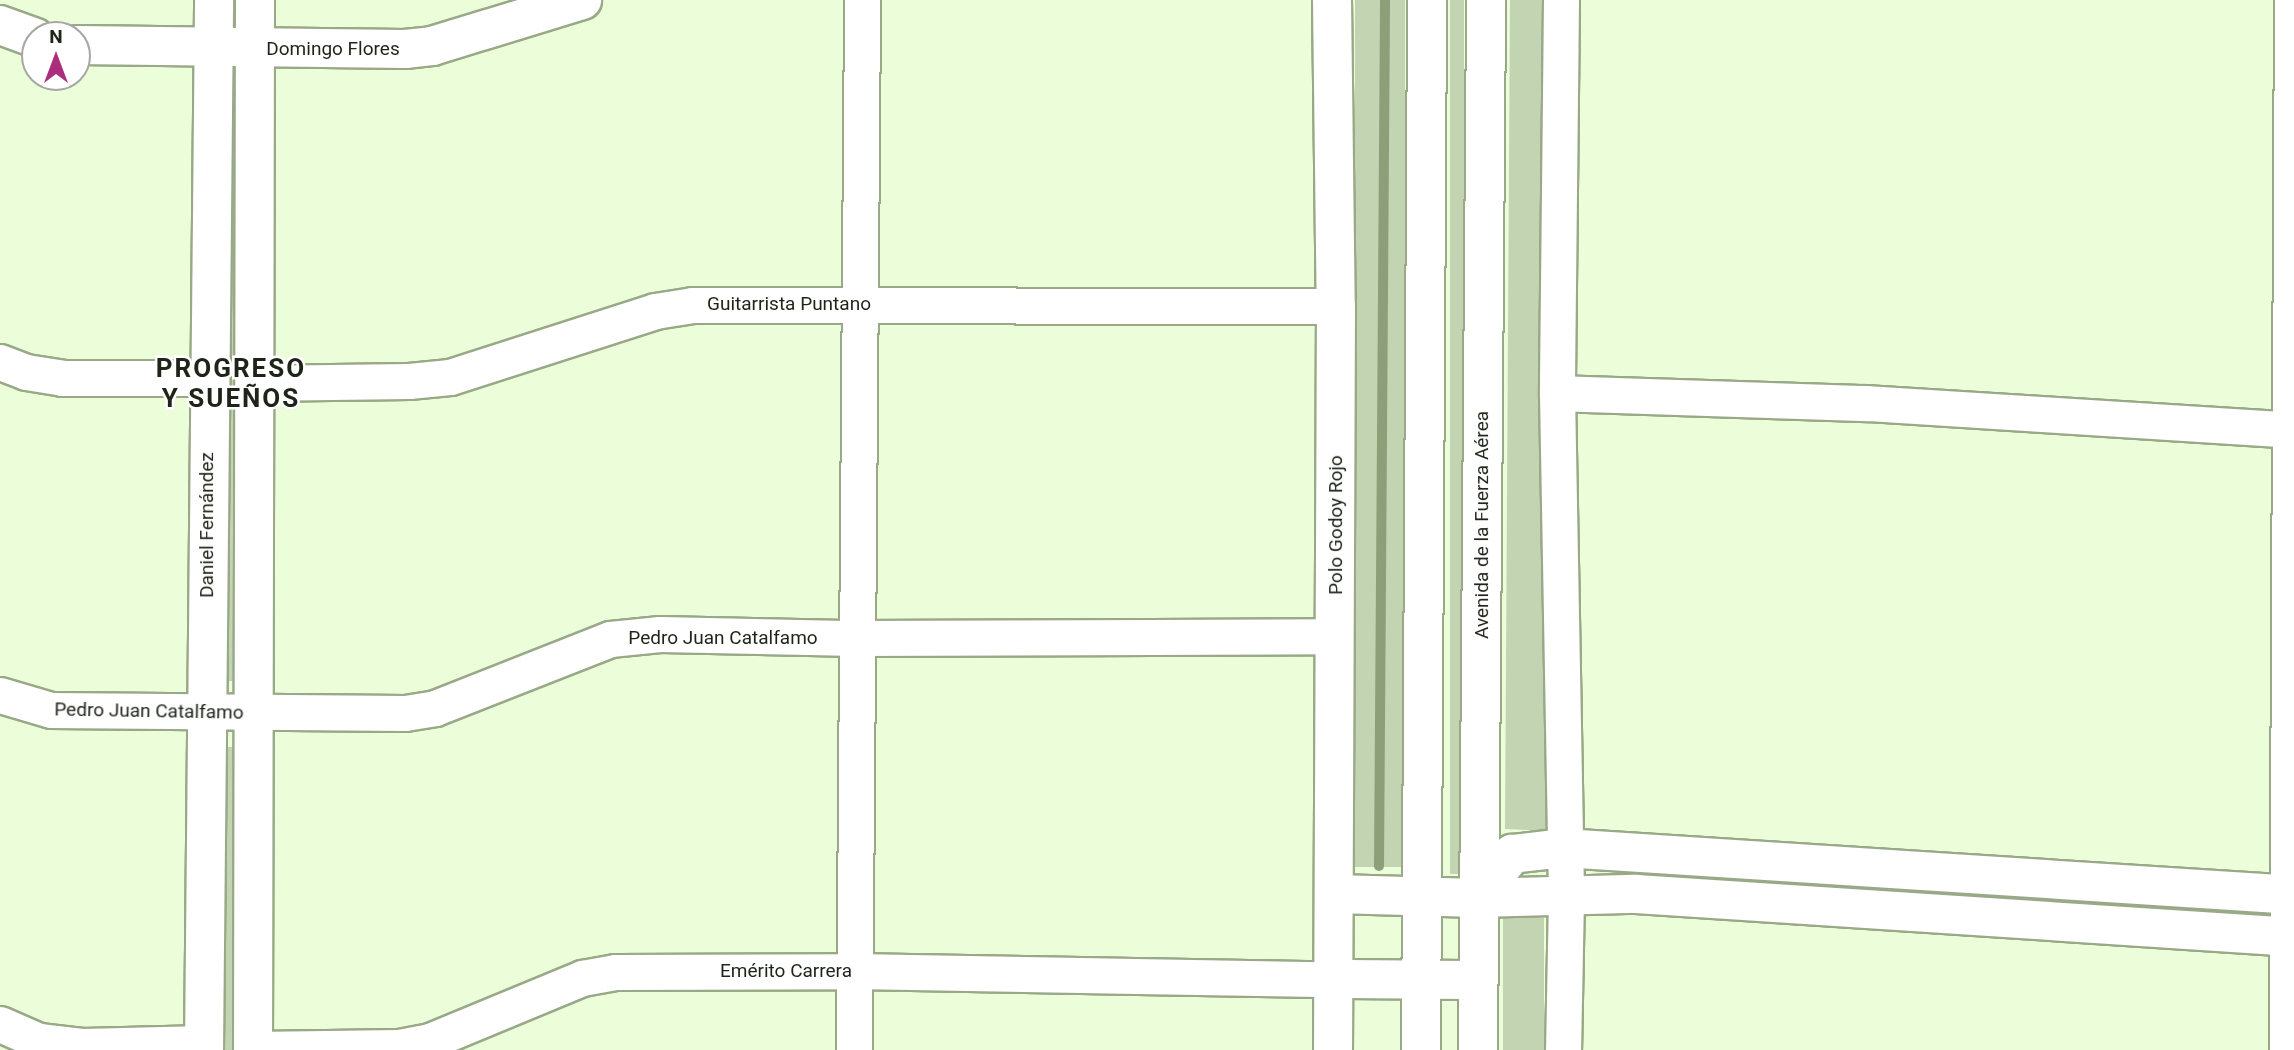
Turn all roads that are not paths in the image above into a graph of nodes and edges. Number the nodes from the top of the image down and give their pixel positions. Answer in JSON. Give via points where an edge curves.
{"nodes":[{"id":1,"x":214,"y":0,"type":"edge"},
{"id":2,"x":255,"y":0,"type":"edge"},
{"id":3,"x":582,"y":0,"type":"edge"},
{"id":4,"x":862,"y":0,"type":"edge"},
{"id":5,"x":1332,"y":0,"type":"edge"},
{"id":6,"x":1427,"y":0,"type":"edge"},
{"id":7,"x":1486,"y":0,"type":"edge"},
{"id":8,"x":1561,"y":0,"type":"edge"},
{"id":9,"x":2292,"y":0,"type":"edge"},
{"id":10,"x":0,"y":25,"type":"edge"},
{"id":11,"x":21,"y":33,"type":"edge"},
{"id":12,"x":91,"y":45,"type":"edge"},
{"id":13,"x":213,"y":49,"type":"junction"},
{"id":14,"x":255,"y":49,"type":"junction"},
{"id":15,"x":861,"y":303,"type":"junction"},
{"id":16,"x":1336,"y":306,"type":"junction"},
{"id":17,"x":0,"y":362,"type":"edge"},
{"id":18,"x":208,"y":379,"type":"junction"},
{"id":19,"x":253,"y":383,"type":"junction"},
{"id":20,"x":1557,"y":393,"type":"junction"},
{"id":21,"x":2291,"y":430,"type":"edge"},
{"id":22,"x":1335,"y":636,"type":"junction"},
{"id":23,"x":857,"y":638,"type":"junction"},
{"id":24,"x":0,"y":695,"type":"edge"},
{"id":25,"x":253,"y":713,"type":"junction"},
{"id":26,"x":207,"y":714,"type":"junction"},
{"id":27,"x":1563,"y":848,"type":"junction"},
{"id":28,"x":1335,"y":894,"type":"junction"},
{"id":29,"x":2292,"y":895,"type":"edge"},
{"id":30,"x":1566,"y":896,"type":"junction"},
{"id":31,"x":1420,"y":897,"type":"junction"},
{"id":32,"x":1478,"y":898,"type":"junction"},
{"id":33,"x":2292,"y":937,"type":"edge"},
{"id":34,"x":854,"y":971,"type":"junction"},
{"id":35,"x":1334,"y":979,"type":"junction"},
{"id":36,"x":1478,"y":980,"type":"junction"},
{"id":37,"x":1421,"y":981,"type":"junction"},
{"id":38,"x":0,"y":1024,"type":"edge"},
{"id":39,"x":204,"y":1046,"type":"edge"},
{"id":40,"x":253,"y":1050,"type":"edge"},
{"id":41,"x":854,"y":1050,"type":"edge"},
{"id":42,"x":1333,"y":1050,"type":"edge"},
{"id":43,"x":1421,"y":1050,"type":"edge"},
{"id":44,"x":1478,"y":1050,"type":"edge"},
{"id":45,"x":1563,"y":1050,"type":"edge"},
{"id":46,"x":2287,"y":1050,"type":"edge"}],
"edges":[{"from":1,"to":13,"type":"street","name":"Daniel Fernández"},
{"from":2,"to":14,"type":"street"},
{"from":3,"to":14,"type":"street","name":"Domingo Flores","via":[[432,46]]},
{"from":4,"to":15,"type":"street"},
{"from":5,"to":16,"type":"street","name":"Polo Godoy Rojo"},
{"from":6,"to":31,"type":"street"},
{"from":7,"to":32,"type":"street","name":"Avenida de la Fuerza Aérea"},
{"from":8,"to":20,"type":"street"},
{"from":9,"to":21,"type":"street"},
{"from":10,"to":11,"type":"street"},
{"from":12,"to":13,"type":"street","name":"Domingo Flores"},
{"from":13,"to":14,"type":"street","name":"Domingo Flores"},
{"from":13,"to":18,"type":"street","name":"Daniel Fernández"},
{"from":14,"to":19,"type":"street"},
{"from":15,"to":16,"type":"street","name":"Guitarrista Puntano"},
{"from":15,"to":19,"type":"street","name":"Guitarrista Puntano","via":[[692,305],[655,311],[450,377],[409,382]]},
{"from":15,"to":23,"type":"street"},
{"from":16,"to":22,"type":"street","name":"Polo Godoy Rojo"},
{"from":17,"to":18,"type":"street","via":[[26,373],[62,378]]},
{"from":18,"to":26,"type":"street","name":"Daniel Fernández"},
{"from":19,"to":25,"type":"street"},
{"from":20,"to":21,"type":"street","via":[[1866,403]]},
{"from":20,"to":27,"type":"street"},
{"from":21,"to":29,"type":"street"},
{"from":22,"to":23,"type":"street","name":"Pedro Juan Catalfamo"},
{"from":22,"to":28,"type":"street","name":"Polo Godoy Rojo"},
{"from":23,"to":25,"type":"street","name":"Pedro Juan Catalfamo","via":[[660,634],[610,639],[435,708],[405,713]]},
{"from":23,"to":34,"type":"street"},
{"from":24,"to":26,"type":"street","name":"Pedro Juan Catalfamo","via":[[51,710]]},
{"from":25,"to":26,"type":"street","name":"Pedro Juan Catalfamo"},
{"from":25,"to":40,"type":"street"},
{"from":26,"to":39,"type":"street","name":"Daniel Fernández"},
{"from":27,"to":29,"type":"street"},
{"from":27,"to":30,"type":"street"},
{"from":27,"to":32,"type":"street","via":[[1512,854]]},
{"from":28,"to":31,"type":"street"},
{"from":28,"to":35,"type":"street","name":"Polo Godoy Rojo"},
{"from":29,"to":33,"type":"street"},
{"from":30,"to":32,"type":"street"},
{"from":30,"to":33,"type":"street","via":[[1636,894]]},
{"from":30,"to":45,"type":"street"},
{"from":31,"to":32,"type":"street"},
{"from":31,"to":37,"type":"street"},
{"from":32,"to":36,"type":"street","name":"Avenida de la Fuerza Aérea"},
{"from":33,"to":46,"type":"street"},
{"from":34,"to":35,"type":"street","name":"Emérito Carrera"},
{"from":34,"to":40,"type":"street","name":"Emérito Carrera","via":[[615,972],[582,978],[430,1041],[399,1047]]},
{"from":34,"to":41,"type":"street"},
{"from":35,"to":37,"type":"street"},
{"from":35,"to":42,"type":"street","name":"Polo Godoy Rojo"},
{"from":36,"to":37,"type":"street"},
{"from":36,"to":44,"type":"street","name":"Avenida de la Fuerza Aérea"},
{"from":37,"to":43,"type":"street"},
{"from":38,"to":39,"type":"street","via":[[39,1041]]}]}
